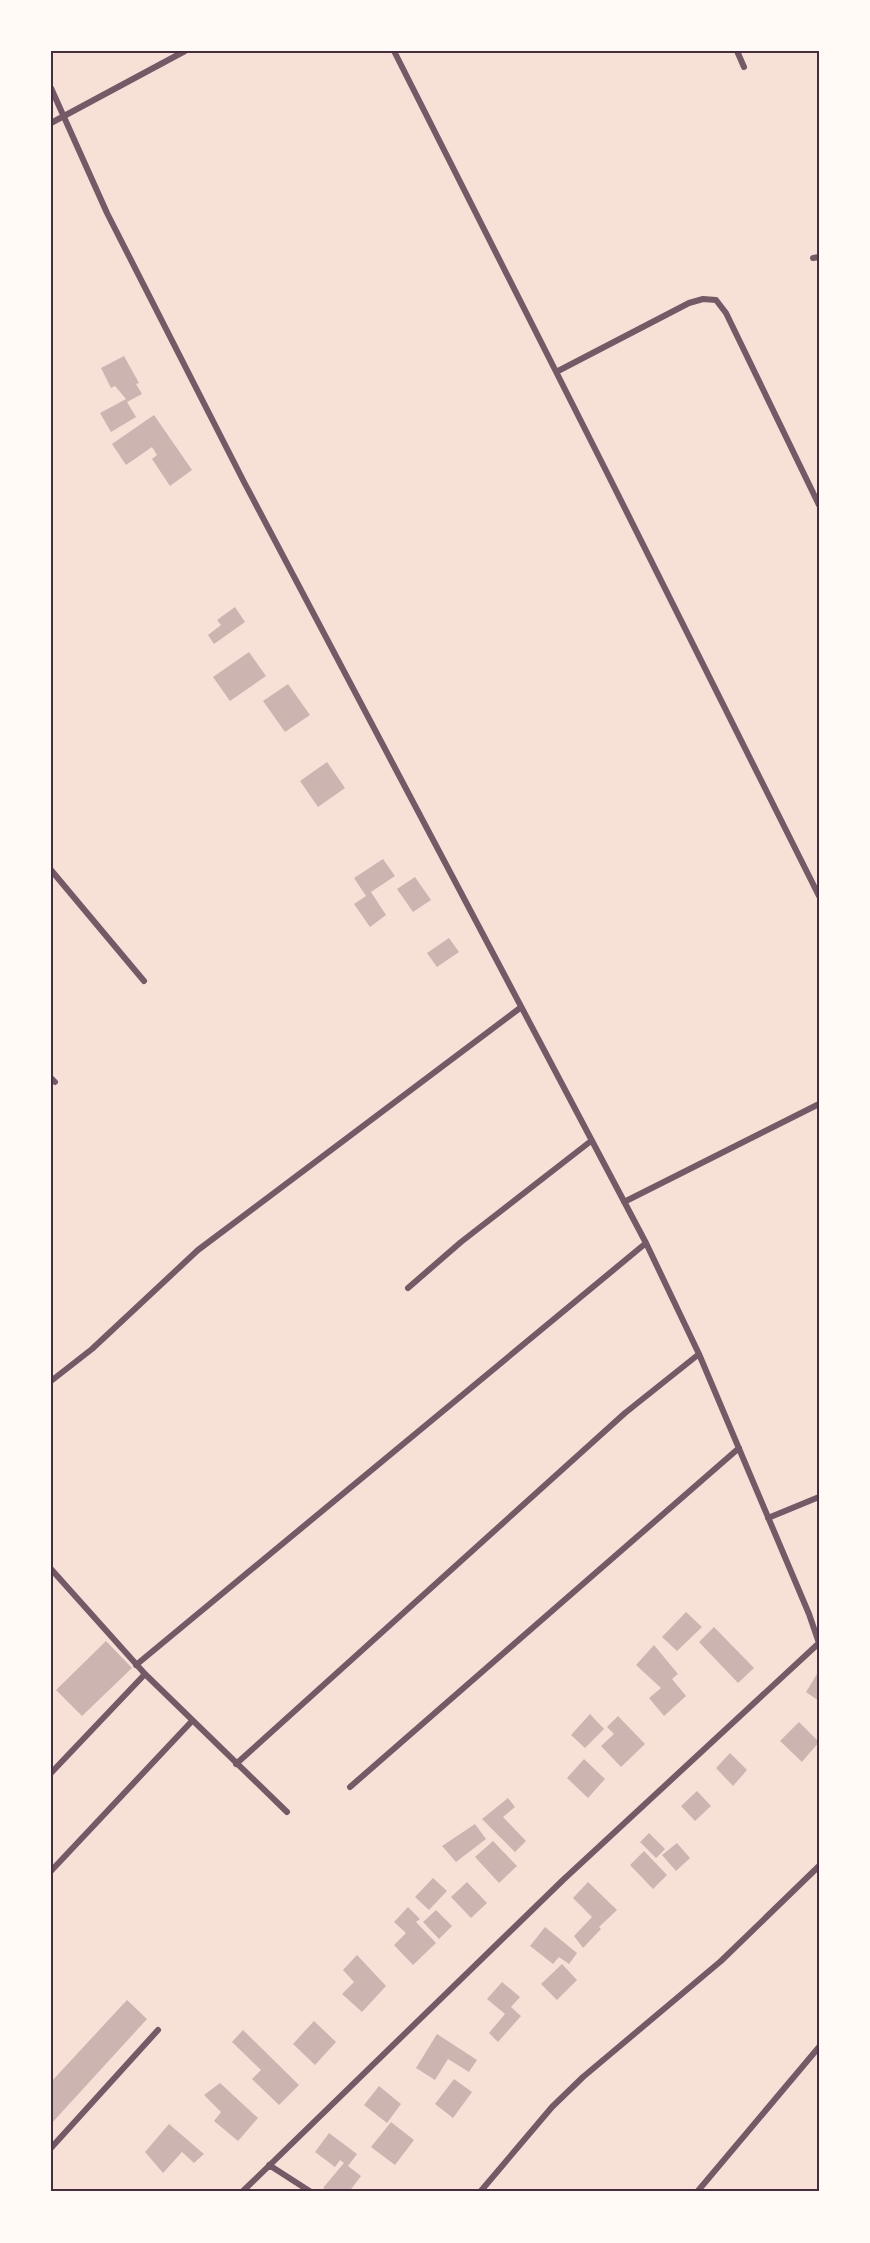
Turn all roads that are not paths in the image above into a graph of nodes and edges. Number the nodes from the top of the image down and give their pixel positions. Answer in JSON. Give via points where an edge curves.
{"nodes":[{"id":1,"x":185,"y":51,"type":"edge"},
{"id":2,"x":394,"y":51,"type":"edge"},
{"id":3,"x":737,"y":51,"type":"edge"},
{"id":4,"x":744,"y":67,"type":"dead end"},
{"id":5,"x":51,"y":88,"type":"edge"},
{"id":6,"x":64,"y":114,"type":"junction"},
{"id":7,"x":51,"y":123,"type":"edge"},
{"id":8,"x":558,"y":371,"type":"junction"},
{"id":9,"x":819,"y":505,"type":"edge"},
{"id":10,"x":51,"y":870,"type":"edge"},
{"id":11,"x":819,"y":896,"type":"edge"},
{"id":12,"x":144,"y":981,"type":"dead end"},
{"id":13,"x":520,"y":1008,"type":"junction"},
{"id":14,"x":819,"y":1104,"type":"edge"},
{"id":15,"x":591,"y":1141,"type":"junction"},
{"id":16,"x":624,"y":1202,"type":"junction"},
{"id":17,"x":645,"y":1243,"type":"junction"},
{"id":18,"x":408,"y":1288,"type":"dead end"},
{"id":19,"x":699,"y":1354,"type":"junction"},
{"id":20,"x":51,"y":1381,"type":"edge"},
{"id":21,"x":739,"y":1448,"type":"junction"},
{"id":22,"x":819,"y":1497,"type":"edge"},
{"id":23,"x":768,"y":1518,"type":"junction"},
{"id":24,"x":51,"y":1569,"type":"edge"},
{"id":25,"x":819,"y":1643,"type":"edge"},
{"id":26,"x":136,"y":1665,"type":"junction"},
{"id":27,"x":145,"y":1674,"type":"junction"},
{"id":28,"x":192,"y":1721,"type":"junction"},
{"id":29,"x":236,"y":1764,"type":"junction"},
{"id":30,"x":51,"y":1773,"type":"edge"},
{"id":31,"x":350,"y":1787,"type":"dead end"},
{"id":32,"x":287,"y":1812,"type":"dead end"},
{"id":33,"x":819,"y":1866,"type":"edge"},
{"id":34,"x":51,"y":1871,"type":"edge"},
{"id":35,"x":158,"y":2030,"type":"dead end"},
{"id":36,"x":819,"y":2048,"type":"edge"},
{"id":37,"x":51,"y":2148,"type":"edge"},
{"id":38,"x":269,"y":2165,"type":"junction"},
{"id":39,"x":242,"y":2192,"type":"edge"},
{"id":40,"x":311,"y":2192,"type":"edge"},
{"id":41,"x":480,"y":2192,"type":"edge"},
{"id":42,"x":697,"y":2192,"type":"edge"}],
"edges":[{"from":1,"to":6,"type":"street"},
{"from":2,"to":8,"type":"street"},
{"from":3,"to":4,"type":"street"},
{"from":5,"to":6,"type":"street"},
{"from":6,"to":7,"type":"street"},
{"from":6,"to":13,"type":"street","via":[[106,213]]},
{"from":8,"to":9,"type":"street","via":[[689,303],[717,300]]},
{"from":8,"to":11,"type":"street"},
{"from":10,"to":12,"type":"street"},
{"from":13,"to":15,"type":"street"},
{"from":13,"to":20,"type":"street","via":[[198,1250],[92,1349]]},
{"from":14,"to":16,"type":"street"},
{"from":15,"to":16,"type":"street"},
{"from":15,"to":18,"type":"street"},
{"from":16,"to":17,"type":"street"},
{"from":17,"to":19,"type":"street"},
{"from":17,"to":26,"type":"street"},
{"from":19,"to":21,"type":"street"},
{"from":19,"to":29,"type":"street","via":[[625,1413]]},
{"from":21,"to":23,"type":"street"},
{"from":21,"to":31,"type":"street"},
{"from":22,"to":23,"type":"street"},
{"from":23,"to":25,"type":"street"},
{"from":24,"to":26,"type":"street"},
{"from":25,"to":38,"type":"street","via":[[563,1880]]},
{"from":26,"to":27,"type":"street"},
{"from":27,"to":28,"type":"street"},
{"from":27,"to":30,"type":"street"},
{"from":28,"to":29,"type":"street"},
{"from":28,"to":34,"type":"street"},
{"from":29,"to":32,"type":"street"},
{"from":33,"to":41,"type":"street","via":[[721,1961],[552,2107]]},
{"from":35,"to":37,"type":"street"},
{"from":36,"to":42,"type":"street"},
{"from":38,"to":39,"type":"street"},
{"from":38,"to":40,"type":"street"}]}
